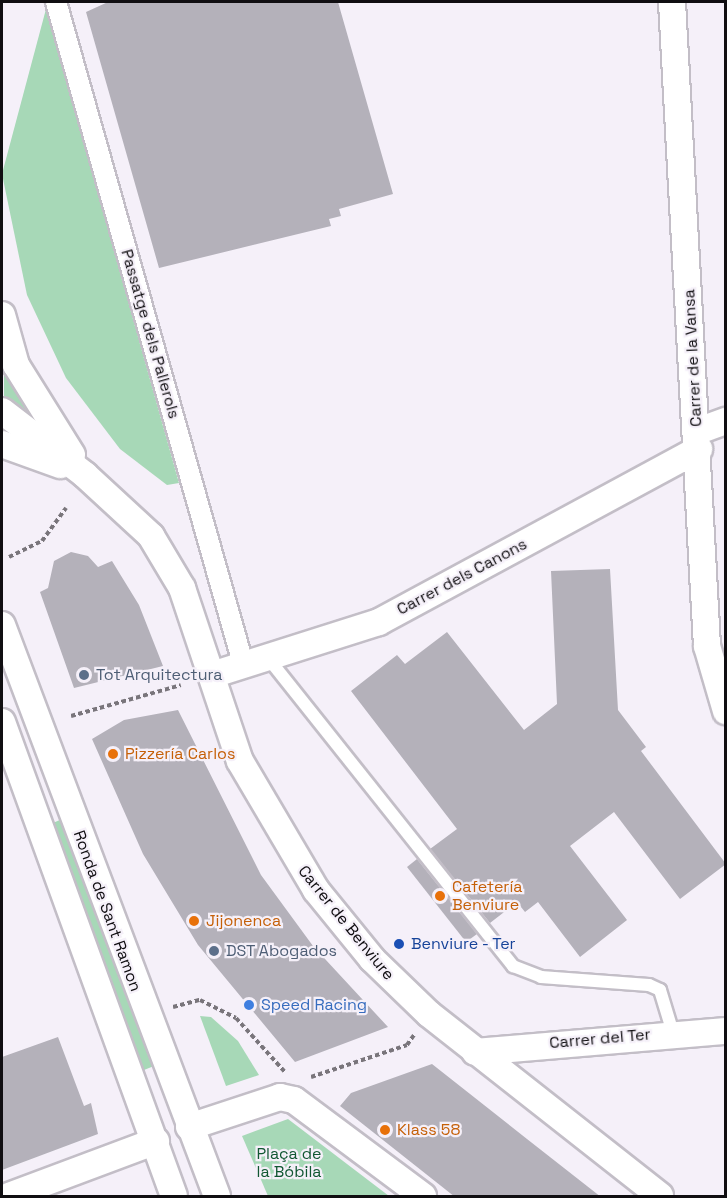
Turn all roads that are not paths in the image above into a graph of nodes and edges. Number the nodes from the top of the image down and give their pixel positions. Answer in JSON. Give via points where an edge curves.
{"nodes":[{"id":1,"x":56,"y":2,"type":"edge"},
{"id":2,"x":672,"y":2,"type":"edge"},
{"id":3,"x":2,"y":315,"type":"edge"},
{"id":4,"x":2,"y":411,"type":"edge"},
{"id":5,"x":726,"y":420,"type":"edge"},
{"id":6,"x":698,"y":440,"type":"junction"},
{"id":7,"x":2,"y":444,"type":"edge"},
{"id":8,"x":46,"y":459,"type":"junction"},
{"id":9,"x":2,"y":464,"type":"edge"},
{"id":10,"x":86,"y":475,"type":"junction"},
{"id":11,"x":2,"y":625,"type":"edge"},
{"id":12,"x":268,"y":658,"type":"junction"},
{"id":13,"x":244,"y":667,"type":"junction"},
{"id":14,"x":212,"y":675,"type":"junction"},
{"id":15,"x":726,"y":711,"type":"edge"},
{"id":16,"x":3,"y":732,"type":"edge"},
{"id":17,"x":726,"y":1031,"type":"edge"},
{"id":18,"x":673,"y":1033,"type":"junction"},
{"id":19,"x":475,"y":1052,"type":"junction"},
{"id":20,"x":189,"y":1127,"type":"junction"},
{"id":21,"x":156,"y":1141,"type":"junction"},
{"id":22,"x":9,"y":1197,"type":"edge"},
{"id":23,"x":174,"y":1197,"type":"edge"},
{"id":24,"x":217,"y":1197,"type":"edge"},
{"id":25,"x":423,"y":1197,"type":"edge"},
{"id":26,"x":660,"y":1197,"type":"edge"}],
"edges":[{"from":1,"to":13,"type":"street","name":"Passatge dels Pallerols"},
{"from":2,"to":6,"type":"street","name":"Carrer de la Vansa"},
{"from":3,"to":10,"type":"street","via":[[16,365]]},
{"from":4,"to":10,"type":"street","name":"Carrer de Benviure"},
{"from":5,"to":6,"type":"street","name":"Carrer dels Canons"},
{"from":6,"to":12,"type":"street","name":"Carrer dels Canons","via":[[379,622]]},
{"from":6,"to":15,"type":"street","name":"Carrer de la Vansa","via":[[707,646]]},
{"from":7,"to":8,"type":"street","name":"Carrer de Benviure"},
{"from":8,"to":9,"type":"street"},
{"from":8,"to":10,"type":"street","name":"Carrer de Benviure"},
{"from":10,"to":14,"type":"street","name":"Carrer de Benviure","via":[[151,536],[168,563]]},
{"from":11,"to":20,"type":"street","name":"Ronda de Sant Ramon"},
{"from":12,"to":13,"type":"street","name":"Carrer dels Canons"},
{"from":12,"to":18,"type":"lane","via":[[489,935],[525,974],[637,982],[660,990]]},
{"from":13,"to":14,"type":"street","name":"Carrer dels Canons"},
{"from":14,"to":19,"type":"street","name":"Carrer de Benviure","via":[[240,761],[316,890],[396,985]]},
{"from":16,"to":21,"type":"street","name":"Ronda de Sant Ramon"},
{"from":17,"to":18,"type":"street","name":"Carrer del Ter"},
{"from":18,"to":19,"type":"street","name":"Carrer del Ter"},
{"from":19,"to":26,"type":"street","name":"Carrer de Benviure"},
{"from":20,"to":24,"type":"street","name":"Ronda de Sant Ramon"},
{"from":20,"to":25,"type":"street","via":[[280,1097],[294,1100]]},
{"from":21,"to":22,"type":"street"},
{"from":21,"to":23,"type":"street","name":"Ronda de Sant Ramon"}]}
